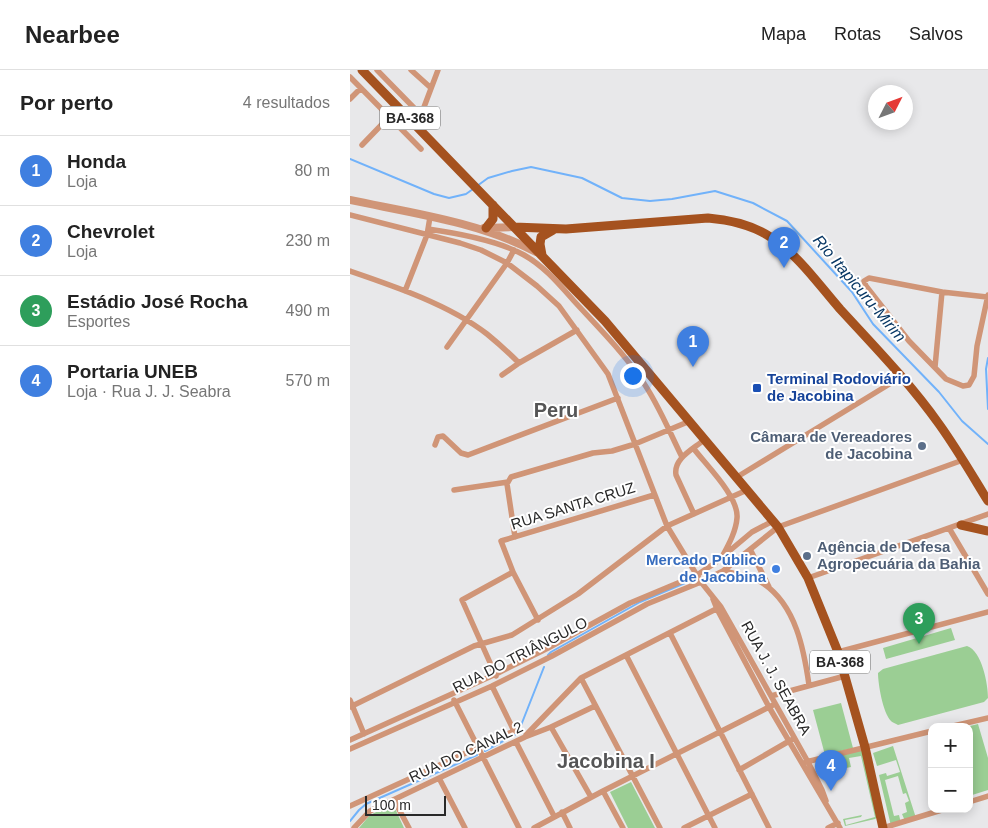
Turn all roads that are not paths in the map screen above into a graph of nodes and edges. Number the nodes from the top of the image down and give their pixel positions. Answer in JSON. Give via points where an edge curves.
{"nodes":[{"id":1,"x":362,"y":70,"type":"edge"},
{"id":2,"x":377,"y":70,"type":"edge"},
{"id":3,"x":411,"y":70,"type":"edge"},
{"id":4,"x":438,"y":70,"type":"edge"},
{"id":5,"x":350,"y":77,"type":"edge"},
{"id":6,"x":360,"y":88,"type":"junction"},
{"id":7,"x":431,"y":88,"type":"junction"},
{"id":8,"x":350,"y":99,"type":"edge"},
{"id":9,"x":421,"y":115,"type":"junction"},
{"id":10,"x":389,"y":117,"type":"junction"},
{"id":11,"x":418,"y":126,"type":"junction"},
{"id":12,"x":362,"y":145,"type":"dead end"},
{"id":13,"x":421,"y":149,"type":"dead end"},
{"id":14,"x":350,"y":200,"type":"edge"},
{"id":15,"x":490,"y":202,"type":"junction"},
{"id":16,"x":350,"y":215,"type":"edge"},
{"id":17,"x":430,"y":217,"type":"junction"},
{"id":18,"x":514,"y":227,"type":"junction"},
{"id":19,"x":482,"y":228,"type":"junction"},
{"id":20,"x":556,"y":229,"type":"junction"},
{"id":21,"x":427,"y":232,"type":"junction"},
{"id":22,"x":514,"y":250,"type":"junction"},
{"id":23,"x":542,"y":255,"type":"junction"},
{"id":24,"x":508,"y":263,"type":"junction"},
{"id":25,"x":547,"y":266,"type":"junction"},
{"id":26,"x":350,"y":271,"type":"edge"},
{"id":27,"x":405,"y":291,"type":"junction"},
{"id":28,"x":942,"y":292,"type":"junction"},
{"id":29,"x":988,"y":296,"type":"edge"},
{"id":30,"x":467,"y":321,"type":"junction"},
{"id":31,"x":601,"y":324,"type":"junction"},
{"id":32,"x":577,"y":330,"type":"junction"},
{"id":33,"x":447,"y":347,"type":"dead end"},
{"id":34,"x":519,"y":363,"type":"junction"},
{"id":35,"x":935,"y":367,"type":"junction"},
{"id":36,"x":650,"y":373,"type":"junction"},
{"id":37,"x":502,"y":375,"type":"dead end"},
{"id":38,"x":901,"y":378,"type":"junction"},
{"id":39,"x":641,"y":379,"type":"junction"},
{"id":40,"x":618,"y":398,"type":"junction"},
{"id":41,"x":690,"y":421,"type":"junction"},
{"id":42,"x":669,"y":431,"type":"junction"},
{"id":43,"x":706,"y":440,"type":"junction"},
{"id":44,"x":635,"y":444,"type":"junction"},
{"id":45,"x":435,"y":445,"type":"dead end"},
{"id":46,"x":694,"y":449,"type":"junction"},
{"id":47,"x":682,"y":457,"type":"junction"},
{"id":48,"x":963,"y":460,"type":"junction"},
{"id":49,"x":737,"y":477,"type":"junction"},
{"id":50,"x":510,"y":479,"type":"junction"},
{"id":51,"x":454,"y":490,"type":"dead end"},
{"id":52,"x":747,"y":490,"type":"junction"},
{"id":53,"x":654,"y":495,"type":"junction"},
{"id":54,"x":731,"y":496,"type":"junction"},
{"id":55,"x":988,"y":501,"type":"edge"},
{"id":56,"x":694,"y":514,"type":"junction"},
{"id":57,"x":988,"y":514,"type":"edge"},
{"id":58,"x":775,"y":524,"type":"junction"},
{"id":59,"x":961,"y":525,"type":"junction"},
{"id":60,"x":667,"y":526,"type":"junction"},
{"id":61,"x":949,"y":528,"type":"junction"},
{"id":62,"x":988,"y":531,"type":"edge"},
{"id":63,"x":515,"y":537,"type":"junction"},
{"id":64,"x":751,"y":551,"type":"junction"},
{"id":65,"x":723,"y":557,"type":"junction"},
{"id":66,"x":723,"y":571,"type":"junction"},
{"id":67,"x":513,"y":572,"type":"junction"},
{"id":68,"x":697,"y":575,"type":"junction"},
{"id":69,"x":808,"y":578,"type":"junction"},
{"id":70,"x":701,"y":582,"type":"junction"},
{"id":71,"x":770,"y":589,"type":"junction"},
{"id":72,"x":988,"y":594,"type":"edge"},
{"id":73,"x":719,"y":608,"type":"junction"},
{"id":74,"x":988,"y":612,"type":"edge"},
{"id":75,"x":538,"y":620,"type":"junction"},
{"id":76,"x":670,"y":633,"type":"junction"},
{"id":77,"x":736,"y":639,"type":"junction"},
{"id":78,"x":481,"y":643,"type":"junction"},
{"id":79,"x":838,"y":652,"type":"junction"},
{"id":80,"x":626,"y":655,"type":"junction"},
{"id":81,"x":496,"y":674,"type":"junction"},
{"id":82,"x":845,"y":676,"type":"junction"},
{"id":83,"x":581,"y":678,"type":"junction"},
{"id":84,"x":499,"y":682,"type":"junction"},
{"id":85,"x":492,"y":686,"type":"junction"},
{"id":86,"x":809,"y":686,"type":"junction"},
{"id":87,"x":452,"y":694,"type":"junction"},
{"id":88,"x":771,"y":696,"type":"junction"},
{"id":89,"x":455,"y":702,"type":"junction"},
{"id":90,"x":351,"y":704,"type":"edge"},
{"id":91,"x":775,"y":704,"type":"junction"},
{"id":92,"x":595,"y":706,"type":"junction"},
{"id":93,"x":769,"y":707,"type":"junction"},
{"id":94,"x":988,"y":718,"type":"edge"},
{"id":95,"x":966,"y":723,"type":"edge"},
{"id":96,"x":551,"y":727,"type":"junction"},
{"id":97,"x":928,"y":731,"type":"edge"},
{"id":98,"x":720,"y":732,"type":"junction"},
{"id":99,"x":364,"y":734,"type":"junction"},
{"id":100,"x":525,"y":737,"type":"junction"},
{"id":101,"x":795,"y":738,"type":"junction"},
{"id":102,"x":350,"y":740,"type":"edge"},
{"id":103,"x":516,"y":742,"type":"junction"},
{"id":104,"x":789,"y":742,"type":"junction"},
{"id":105,"x":478,"y":746,"type":"junction"},
{"id":106,"x":865,"y":747,"type":"junction"},
{"id":107,"x":350,"y":749,"type":"edge"},
{"id":108,"x":677,"y":754,"type":"junction"},
{"id":109,"x":484,"y":758,"type":"junction"},
{"id":110,"x":805,"y":763,"type":"junction"},
{"id":111,"x":739,"y":770,"type":"junction"},
{"id":112,"x":633,"y":777,"type":"junction"},
{"id":113,"x":439,"y":778,"type":"junction"},
{"id":114,"x":604,"y":791,"type":"junction"},
{"id":115,"x":752,"y":794,"type":"junction"},
{"id":116,"x":988,"y":796,"type":"edge"},
{"id":117,"x":591,"y":797,"type":"junction"},
{"id":118,"x":394,"y":800,"type":"junction"},
{"id":119,"x":973,"y":801,"type":"edge"},
{"id":120,"x":350,"y":806,"type":"edge"},
{"id":121,"x":562,"y":812,"type":"junction"},
{"id":122,"x":933,"y":813,"type":"edge"},
{"id":123,"x":709,"y":815,"type":"junction"},
{"id":124,"x":554,"y":816,"type":"junction"},
{"id":125,"x":839,"y":826,"type":"edge"},
{"id":126,"x":354,"y":828,"type":"edge"},
{"id":127,"x":409,"y":828,"type":"edge"},
{"id":128,"x":465,"y":828,"type":"edge"},
{"id":129,"x":519,"y":828,"type":"edge"},
{"id":130,"x":534,"y":828,"type":"edge"},
{"id":131,"x":570,"y":828,"type":"edge"},
{"id":132,"x":623,"y":828,"type":"edge"},
{"id":133,"x":660,"y":828,"type":"edge"},
{"id":134,"x":684,"y":828,"type":"edge"},
{"id":135,"x":715,"y":828,"type":"edge"},
{"id":136,"x":769,"y":828,"type":"edge"},
{"id":137,"x":828,"y":828,"type":"edge"},
{"id":138,"x":883,"y":828,"type":"edge"}],
"edges":[{"from":1,"to":11,"type":"main road","number":"BA-368"},
{"from":2,"to":9,"type":"street"},
{"from":3,"to":7,"type":"street"},
{"from":4,"to":7,"type":"street"},
{"from":5,"to":6,"type":"street"},
{"from":6,"to":8,"type":"street"},
{"from":6,"to":10,"type":"street"},
{"from":7,"to":9,"type":"street"},
{"from":9,"to":11,"type":"street"},
{"from":10,"to":12,"type":"street"},
{"from":10,"to":13,"type":"street"},
{"from":11,"to":15,"type":"main road","number":"BA-368"},
{"from":14,"to":17,"type":"street"},
{"from":15,"to":18,"type":"main road","number":"BA-368"},
{"from":15,"to":19,"type":"main road","via":[[493,219]]},
{"from":16,"to":21,"type":"street"},
{"from":17,"to":19,"type":"street"},
{"from":17,"to":21,"type":"street"},
{"from":18,"to":19,"type":"street"},
{"from":18,"to":20,"type":"main road"},
{"from":18,"to":23,"type":"main road"},
{"from":19,"to":23,"type":"street"},
{"from":20,"to":23,"type":"main road","via":[[541,238]]},
{"from":20,"to":38,"type":"main road","via":[[708,218],[748,225],[785,247]]},
{"from":21,"to":22,"type":"street","via":[[452,232]]},
{"from":21,"to":24,"type":"street","name":"RUA J. J. SEABRA","via":[[471,246]]},
{"from":21,"to":27,"type":"street"},
{"from":22,"to":24,"type":"street"},
{"from":22,"to":25,"type":"street"},
{"from":23,"to":25,"type":"main road","number":"BA-368"},
{"from":24,"to":30,"type":"street"},
{"from":24,"to":32,"type":"street","name":"RUA J. J. SEABRA","via":[[549,296]]},
{"from":25,"to":31,"type":"main road","number":"BA-368"},
{"from":26,"to":27,"type":"street"},
{"from":27,"to":30,"type":"street"},
{"from":28,"to":29,"type":"street"},
{"from":28,"to":35,"type":"street"},
{"from":28,"to":35,"type":"street","via":[[870,278],[864,281],[904,334]]},
{"from":29,"to":35,"type":"street","via":[[971,383],[963,386],[950,382]]},
{"from":30,"to":33,"type":"street"},
{"from":30,"to":34,"type":"street","via":[[486,333]]},
{"from":31,"to":36,"type":"main road","number":"BA-368","via":[[628,347]]},
{"from":31,"to":39,"type":"street"},
{"from":32,"to":34,"type":"street"},
{"from":32,"to":40,"type":"street","name":"RUA J. J. SEABRA","via":[[605,370]]},
{"from":34,"to":37,"type":"street"},
{"from":36,"to":39,"type":"street"},
{"from":36,"to":41,"type":"main road","number":"BA-368"},
{"from":38,"to":48,"type":"main road","via":[[939,424]]},
{"from":38,"to":49,"type":"street"},
{"from":39,"to":42,"type":"street"},
{"from":40,"to":44,"type":"street","name":"RUA J. J. SEABRA"},
{"from":40,"to":45,"type":"street","via":[[468,456],[443,436],[438,437]]},
{"from":41,"to":42,"type":"street"},
{"from":41,"to":43,"type":"main road","number":"BA-368"},
{"from":42,"to":44,"type":"street"},
{"from":42,"to":47,"type":"street"},
{"from":43,"to":46,"type":"street"},
{"from":43,"to":49,"type":"main road","number":"BA-368"},
{"from":44,"to":50,"type":"street","via":[[593,453]]},
{"from":44,"to":53,"type":"street","name":"RUA J. J. SEABRA"},
{"from":46,"to":47,"type":"street"},
{"from":46,"to":54,"type":"street"},
{"from":47,"to":56,"type":"street","via":[[675,469],[676,476]]},
{"from":48,"to":55,"type":"main road"},
{"from":48,"to":58,"type":"street"},
{"from":49,"to":52,"type":"main road","number":"BA-368"},
{"from":50,"to":51,"type":"street"},
{"from":50,"to":63,"type":"street"},
{"from":52,"to":54,"type":"street"},
{"from":52,"to":58,"type":"main road","number":"BA-368"},
{"from":53,"to":60,"type":"street","name":"RUA J. J. SEABRA"},
{"from":53,"to":63,"type":"street","name":"RUA SANTA CRUZ"},
{"from":54,"to":56,"type":"street"},
{"from":54,"to":65,"type":"street","via":[[737,518]]},
{"from":56,"to":60,"type":"street"},
{"from":57,"to":59,"type":"street"},
{"from":58,"to":64,"type":"street","name":"RUA DO TRIÂNGULO"},
{"from":58,"to":65,"type":"street","name":"RUA DO TRIÂNGULO","via":[[752,532]]},
{"from":58,"to":69,"type":"main road","number":"BA-368"},
{"from":59,"to":61,"type":"street"},
{"from":59,"to":62,"type":"main road"},
{"from":60,"to":68,"type":"street","name":"RUA J. J. SEABRA"},
{"from":60,"to":75,"type":"street","via":[[578,594]]},
{"from":61,"to":69,"type":"street"},
{"from":61,"to":72,"type":"street"},
{"from":63,"to":67,"type":"street","name":"RUA SANTA CRUZ","via":[[500,541]]},
{"from":64,"to":66,"type":"street","name":"RUA DO TRIÂNGULO"},
{"from":64,"to":71,"type":"street"},
{"from":65,"to":68,"type":"street","name":"RUA DO TRIÂNGULO"},
{"from":66,"to":70,"type":"street","name":"RUA DO TRIÂNGULO"},
{"from":66,"to":71,"type":"street","via":[[756,579]]},
{"from":67,"to":75,"type":"street"},
{"from":67,"to":78,"type":"street","via":[[462,600]]},
{"from":68,"to":70,"type":"street","name":"RUA J. J. SEABRA"},
{"from":68,"to":81,"type":"street","name":"RUA DO TRIÂNGULO","via":[[630,603]]},
{"from":69,"to":79,"type":"main road","number":"BA-368"},
{"from":70,"to":73,"type":"street","name":"RUA J. J. SEABRA"},
{"from":70,"to":84,"type":"street","name":"RUA DO TRIÂNGULO","via":[[640,607]]},
{"from":71,"to":86,"type":"street","via":[[785,606],[795,627],[804,650]]},
{"from":73,"to":76,"type":"street"},
{"from":73,"to":77,"type":"street","name":"RUA J. J. SEABRA"},
{"from":74,"to":79,"type":"street"},
{"from":75,"to":78,"type":"street","via":[[505,638]]},
{"from":76,"to":80,"type":"street"},
{"from":76,"to":98,"type":"street"},
{"from":77,"to":88,"type":"street","name":"RUA J. J. SEABRA"},
{"from":77,"to":93,"type":"street","name":"RUA J. J. SEABRA"},
{"from":78,"to":81,"type":"street"},
{"from":78,"to":90,"type":"street"},
{"from":79,"to":82,"type":"main road","number":"BA-368"},
{"from":80,"to":83,"type":"street"},
{"from":80,"to":108,"type":"street"},
{"from":81,"to":84,"type":"street"},
{"from":81,"to":87,"type":"street","name":"RUA DO TRIÂNGULO"},
{"from":82,"to":86,"type":"street"},
{"from":82,"to":106,"type":"main road","number":"BA-368"},
{"from":83,"to":92,"type":"street"},
{"from":83,"to":100,"type":"street"},
{"from":84,"to":85,"type":"street","name":"RUA DO TRIÂNGULO"},
{"from":85,"to":89,"type":"street","name":"RUA DO TRIÂNGULO"},
{"from":85,"to":105,"type":"street","name":"RUA DO CANAL 2","via":[[514,731]]},
{"from":86,"to":88,"type":"street"},
{"from":87,"to":89,"type":"street"},
{"from":87,"to":99,"type":"street","name":"RUA DO TRIÂNGULO"},
{"from":88,"to":91,"type":"street","name":"RUA J. J. SEABRA"},
{"from":89,"to":105,"type":"street"},
{"from":89,"to":107,"type":"street","name":"RUA DO TRIÂNGULO"},
{"from":90,"to":99,"type":"street"},
{"from":91,"to":93,"type":"street"},
{"from":91,"to":101,"type":"street","name":"RUA J. J. SEABRA"},
{"from":92,"to":96,"type":"street","name":"RUA DO CANAL 2"},
{"from":92,"to":112,"type":"street"},
{"from":93,"to":98,"type":"street"},
{"from":93,"to":104,"type":"street","name":"RUA J. J. SEABRA"},
{"from":94,"to":95,"type":"street"},
{"from":96,"to":100,"type":"street","name":"RUA DO CANAL 2"},
{"from":96,"to":117,"type":"street"},
{"from":97,"to":106,"type":"street"},
{"from":98,"to":108,"type":"street"},
{"from":98,"to":111,"type":"street"},
{"from":99,"to":102,"type":"street","name":"RUA DO TRIÂNGULO"},
{"from":100,"to":103,"type":"street","name":"RUA DO CANAL 2"},
{"from":101,"to":104,"type":"street"},
{"from":101,"to":110,"type":"street","name":"RUA J. J. SEABRA"},
{"from":103,"to":109,"type":"street","name":"RUA DO CANAL 2"},
{"from":103,"to":124,"type":"street"},
{"from":104,"to":110,"type":"street","name":"RUA J. J. SEABRA"},
{"from":104,"to":111,"type":"street"},
{"from":105,"to":109,"type":"street"},
{"from":105,"to":120,"type":"street","name":"RUA DO CANAL 2"},
{"from":106,"to":110,"type":"street"},
{"from":106,"to":138,"type":"main road"},
{"from":108,"to":112,"type":"street"},
{"from":108,"to":123,"type":"street"},
{"from":109,"to":113,"type":"street","name":"RUA DO CANAL 2"},
{"from":109,"to":129,"type":"street"},
{"from":110,"to":125,"type":"street","name":"RUA J. J. SEABRA"},
{"from":111,"to":115,"type":"street"},
{"from":112,"to":114,"type":"street"},
{"from":112,"to":133,"type":"street"},
{"from":113,"to":118,"type":"street","name":"RUA DO CANAL 2"},
{"from":113,"to":128,"type":"street"},
{"from":114,"to":117,"type":"street"},
{"from":114,"to":132,"type":"street"},
{"from":115,"to":123,"type":"street"},
{"from":115,"to":136,"type":"street"},
{"from":116,"to":119,"type":"street"},
{"from":117,"to":121,"type":"street"},
{"from":118,"to":126,"type":"street","name":"RUA DO CANAL 2","via":[[370,811]]},
{"from":118,"to":127,"type":"street"},
{"from":121,"to":124,"type":"street"},
{"from":121,"to":131,"type":"street"},
{"from":122,"to":138,"type":"street"},
{"from":123,"to":134,"type":"street"},
{"from":123,"to":135,"type":"street"},
{"from":124,"to":130,"type":"street"},
{"from":125,"to":137,"type":"street"}]}
